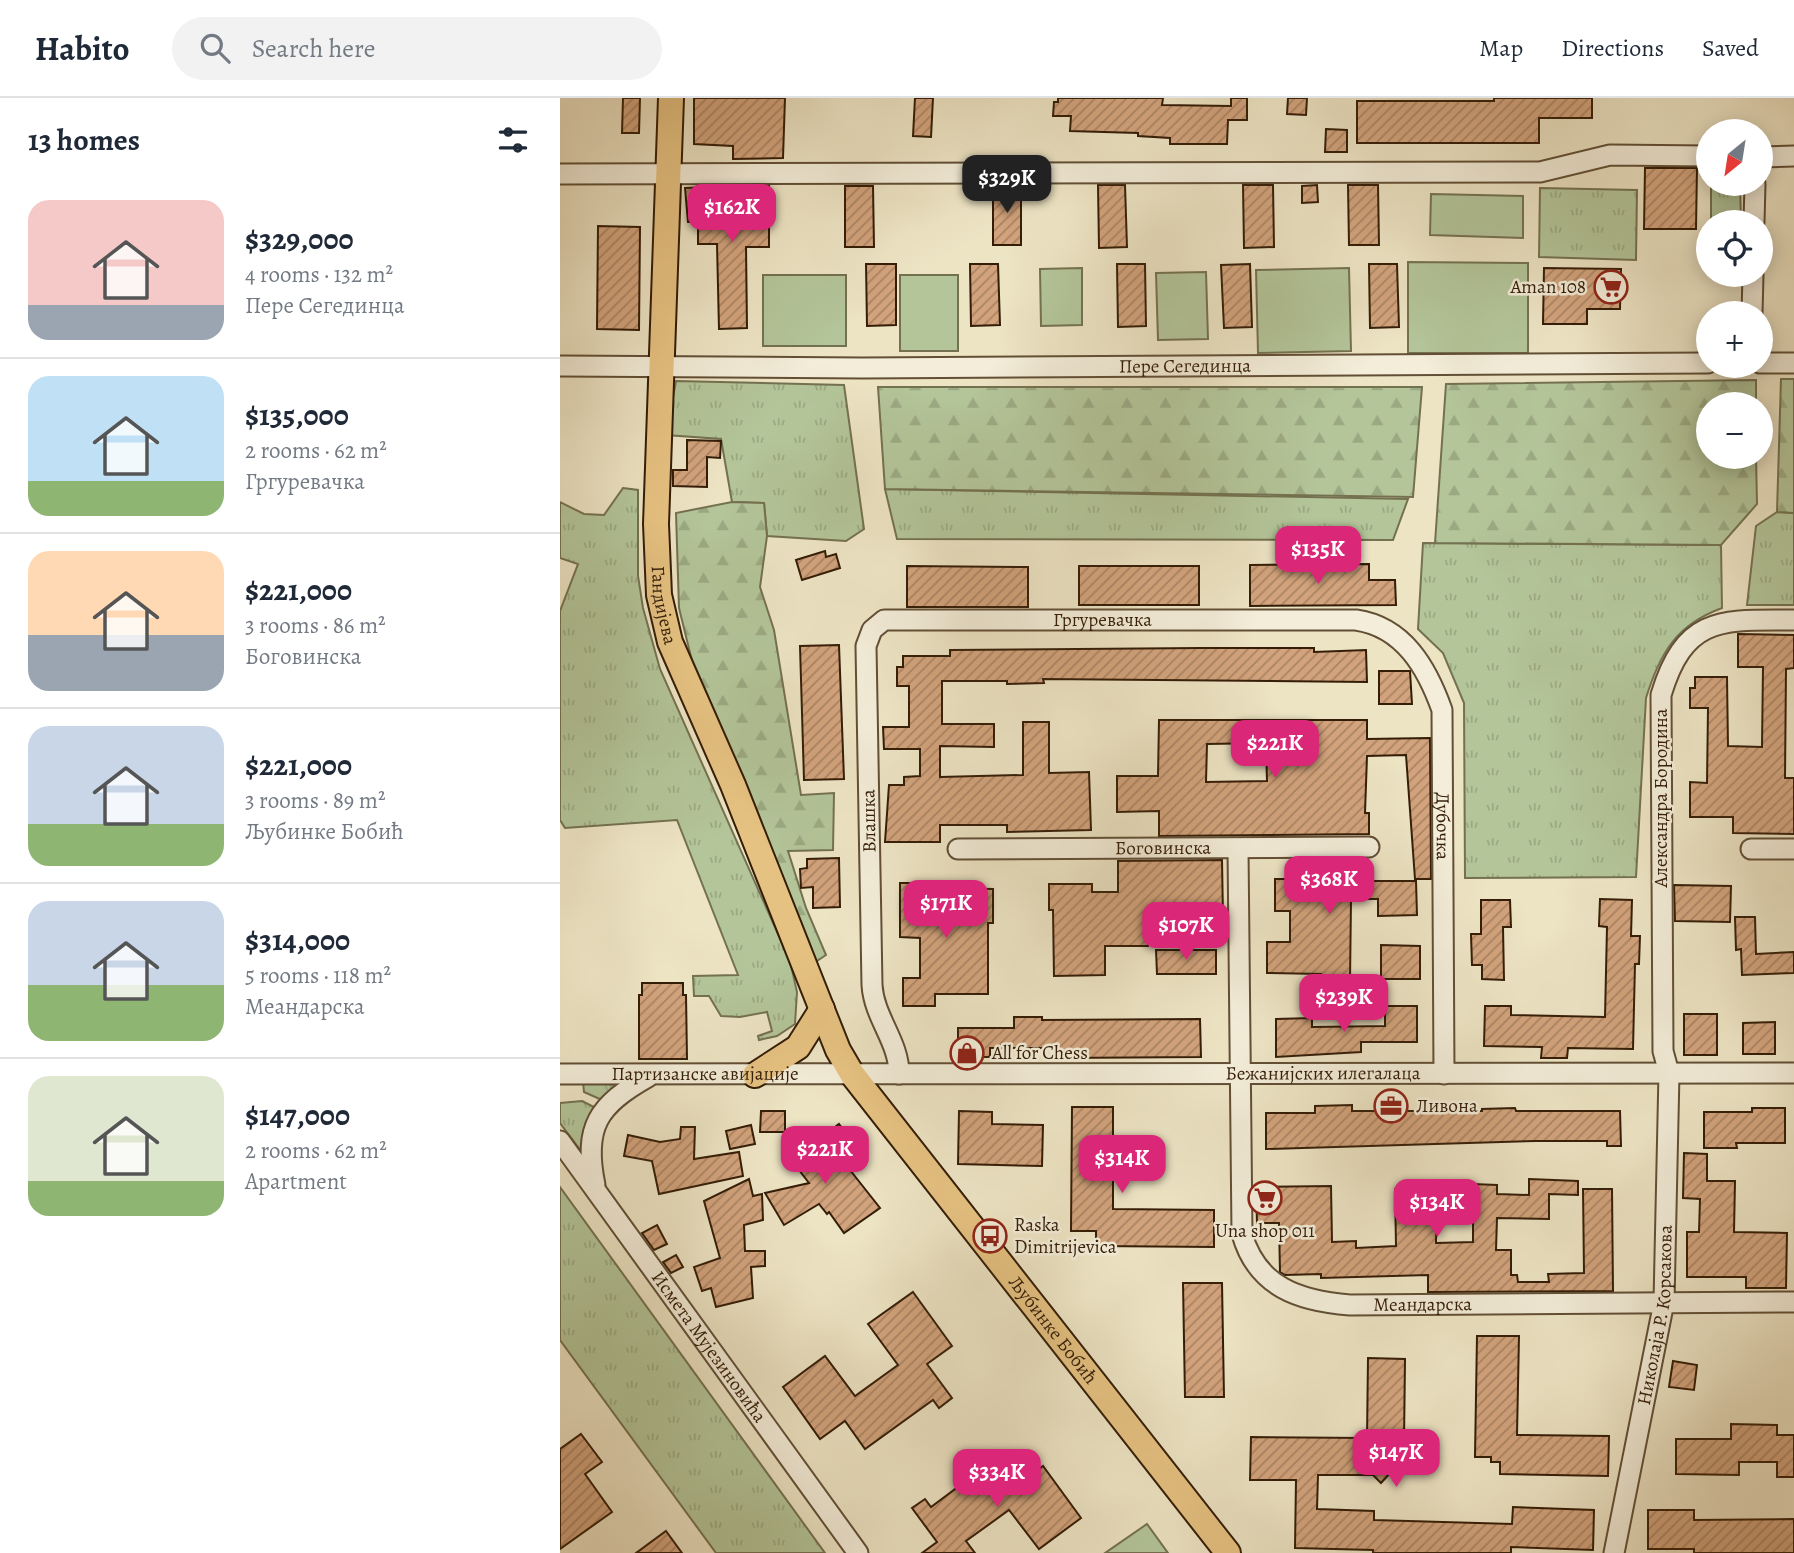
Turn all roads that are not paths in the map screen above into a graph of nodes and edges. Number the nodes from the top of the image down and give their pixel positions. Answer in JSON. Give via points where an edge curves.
{"nodes":[{"id":1,"x":671,"y":98,"type":"edge"},
{"id":2,"x":1696,"y":156,"type":"edge"},
{"id":3,"x":1794,"y":156,"type":"edge"},
{"id":4,"x":1773,"y":157,"type":"edge"},
{"id":5,"x":560,"y":174,"type":"edge"},
{"id":6,"x":670,"y":174,"type":"junction"},
{"id":7,"x":1696,"y":363,"type":"edge"},
{"id":8,"x":1773,"y":363,"type":"edge"},
{"id":9,"x":1794,"y":363,"type":"edge"},
{"id":10,"x":560,"y":366,"type":"edge"},
{"id":11,"x":661,"y":366,"type":"junction"},
{"id":12,"x":1356,"y":620,"type":"joint"},
{"id":13,"x":1794,"y":620,"type":"edge"},
{"id":14,"x":866,"y":646,"type":"joint"},
{"id":15,"x":1369,"y":847,"type":"dead end"},
{"id":16,"x":958,"y":849,"type":"dead end"},
{"id":17,"x":1238,"y":849,"type":"junction"},
{"id":18,"x":1751,"y":849,"type":"dead end"},
{"id":19,"x":1794,"y":849,"type":"edge"},
{"id":20,"x":822,"y":1009,"type":"junction"},
{"id":21,"x":1670,"y":1073,"type":"junction"},
{"id":22,"x":1794,"y":1073,"type":"edge"},
{"id":23,"x":560,"y":1074,"type":"edge"},
{"id":24,"x":852,"y":1074,"type":"junction"},
{"id":25,"x":899,"y":1074,"type":"junction"},
{"id":26,"x":1444,"y":1074,"type":"junction"},
{"id":27,"x":650,"y":1075,"type":"junction"},
{"id":28,"x":755,"y":1075,"type":"junction"},
{"id":29,"x":1242,"y":1075,"type":"junction"},
{"id":30,"x":560,"y":1141,"type":"edge"},
{"id":31,"x":596,"y":1192,"type":"junction"},
{"id":32,"x":1664,"y":1302,"type":"junction"},
{"id":33,"x":1794,"y":1302,"type":"edge"},
{"id":34,"x":858,"y":1553,"type":"edge"},
{"id":35,"x":1228,"y":1553,"type":"edge"},
{"id":36,"x":1614,"y":1553,"type":"edge"}],
"edges":[{"from":1,"to":6,"type":"main road","name":"Гандијева"},
{"from":2,"to":6,"type":"street","via":[[1610,155],[1540,172]]},
{"from":3,"to":4,"type":"street"},
{"from":5,"to":6,"type":"street"},
{"from":6,"to":11,"type":"main road","name":"Гандијева"},
{"from":7,"to":11,"type":"street","name":"Пере Сегединца"},
{"from":8,"to":9,"type":"street"},
{"from":10,"to":11,"type":"street","name":"Пере Сегединца"},
{"from":11,"to":20,"type":"main road","name":"Гандијева","via":[[656,535],[661,608],[670,642]]},
{"from":12,"to":14,"type":"street","name":"Гргуревачка","via":[[884,620],[872,630]]},
{"from":12,"to":26,"type":"street","name":"Дубочка","via":[[1384,629],[1408,646],[1430,676],[1443,710]]},
{"from":13,"to":21,"type":"street","name":"Александра Бородина","via":[[1735,620],[1708,628],[1683,645],[1661,695],[1663,1051]]},
{"from":14,"to":25,"type":"street","name":"Влашка","via":[[873,997],[899,1057]]},
{"from":15,"to":17,"type":"street","name":"Боговинска"},
{"from":16,"to":17,"type":"street","name":"Боговинска"},
{"from":17,"to":29,"type":"street","name":"Меандарска"},
{"from":18,"to":19,"type":"street"},
{"from":20,"to":24,"type":"main road","name":"Гандијева"},
{"from":20,"to":28,"type":"main road","via":[[798,1047]]},
{"from":21,"to":22,"type":"street","name":"Бежанијских илегалаца"},
{"from":21,"to":26,"type":"street","name":"Бежанијских илегалаца"},
{"from":21,"to":32,"type":"street","name":"Николаја Р. Корсакова"},
{"from":23,"to":27,"type":"street","name":"Партизанске авијације"},
{"from":24,"to":25,"type":"street","name":"Бежанијских илегалаца"},
{"from":24,"to":28,"type":"street","name":"Партизанске авијације"},
{"from":24,"to":35,"type":"main road","name":"Љубинке Бобић"},
{"from":25,"to":29,"type":"street","name":"Бежанијских илегалаца"},
{"from":26,"to":29,"type":"street","name":"Бежанијских илегалаца"},
{"from":27,"to":28,"type":"street","name":"Партизанске авијације"},
{"from":27,"to":31,"type":"street","via":[[613,1098],[597,1121],[590,1162]]},
{"from":29,"to":32,"type":"street","name":"Меандарска","via":[[1242,1234],[1248,1256],[1272,1282],[1295,1294],[1350,1305]]},
{"from":30,"to":31,"type":"street","name":"Исмета Мујезиновића"},
{"from":31,"to":34,"type":"street","name":"Исмета Мујезиновића"},
{"from":32,"to":33,"type":"street","name":"Меандарска"},
{"from":32,"to":36,"type":"street","name":"Николаја Р. Корсакова"}]}
